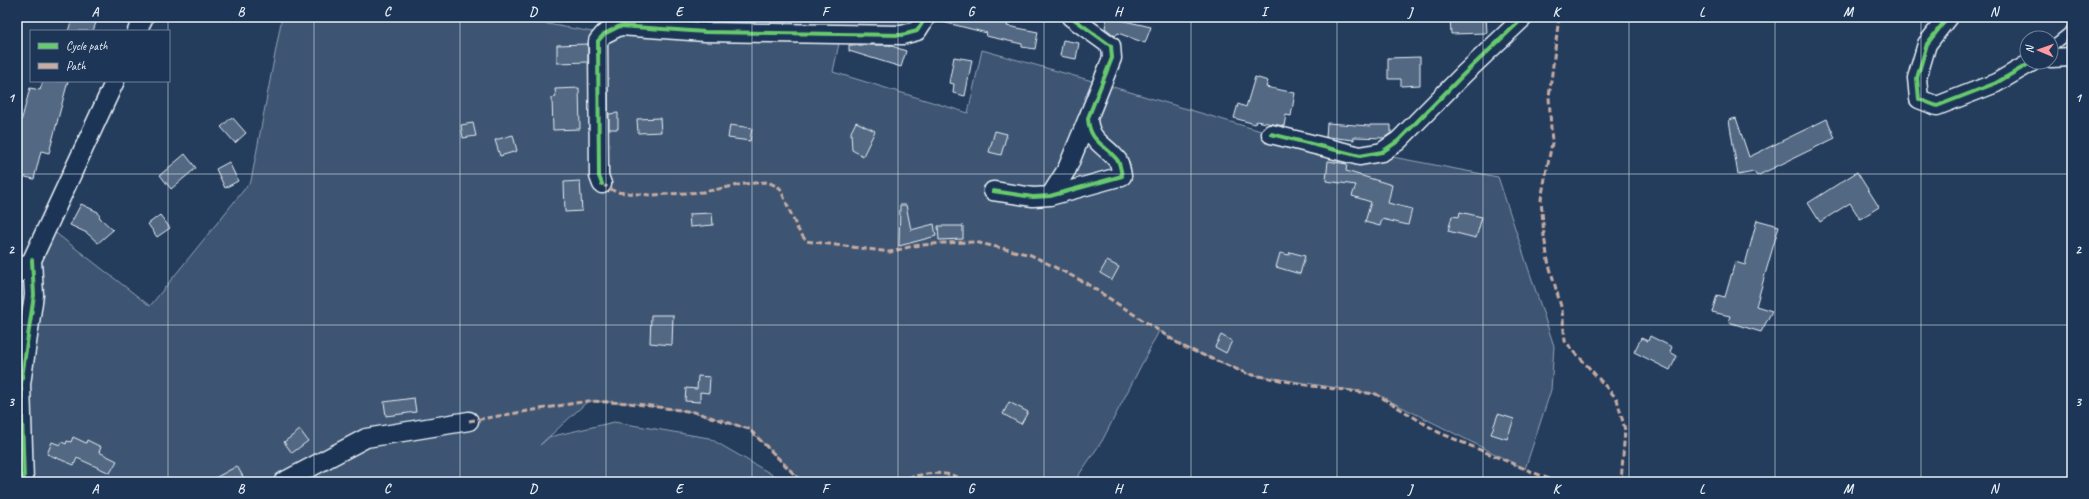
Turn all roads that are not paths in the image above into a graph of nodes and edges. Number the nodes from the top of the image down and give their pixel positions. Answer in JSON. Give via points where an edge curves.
{"nodes":[{"id":1,"x":144,"y":17,"type":"edge"},
{"id":2,"x":926,"y":17,"type":"edge"},
{"id":3,"x":1071,"y":17,"type":"edge"},
{"id":4,"x":1524,"y":17,"type":"edge"},
{"id":5,"x":1948,"y":17,"type":"edge"},
{"id":6,"x":138,"y":30,"type":"edge"},
{"id":7,"x":2072,"y":30,"type":"edge"},
{"id":8,"x":2059,"y":41,"type":"edge"},
{"id":9,"x":2072,"y":57,"type":"edge"},
{"id":10,"x":2059,"y":58,"type":"edge"},
{"id":11,"x":2019,"y":70,"type":"edge"},
{"id":12,"x":115,"y":82,"type":"edge"},
{"id":13,"x":1088,"y":118,"type":"junction"},
{"id":14,"x":1271,"y":134,"type":"dead end"},
{"id":15,"x":602,"y":184,"type":"dead end"},
{"id":16,"x":994,"y":191,"type":"dead end"},
{"id":17,"x":1050,"y":196,"type":"junction"},
{"id":18,"x":32,"y":260,"type":"junction"},
{"id":19,"x":17,"y":274,"type":"edge"},
{"id":20,"x":469,"y":421,"type":"dead end"},
{"id":21,"x":24,"y":482,"type":"edge"},
{"id":22,"x":283,"y":482,"type":"edge"}],
"edges":[{"from":1,"to":6,"type":"street"},
{"from":2,"to":15,"type":"street","via":[[916,31],[902,35],[705,32],[620,26],[604,34],[598,41],[599,176]]},
{"from":3,"to":13,"type":"street","via":[[1111,46],[1112,58]]},
{"from":4,"to":14,"type":"street","via":[[1398,141],[1382,152],[1360,156]]},
{"from":5,"to":11,"type":"street","via":[[1926,44],[1917,78],[1920,99],[1937,106],[1996,83]]},
{"from":7,"to":8,"type":"lane"},
{"from":9,"to":10,"type":"street"},
{"from":12,"to":18,"type":"street"},
{"from":13,"to":17,"type":"street","via":[[1067,169]]},
{"from":13,"to":17,"type":"street","via":[[1088,128],[1092,136],[1119,162],[1122,176]]},
{"from":16,"to":17,"type":"street","via":[[1033,197]]},
{"from":18,"to":19,"type":"street"},
{"from":18,"to":21,"type":"street","via":[[34,295],[21,384]]},
{"from":20,"to":22,"type":"street","via":[[366,438]]}]}
